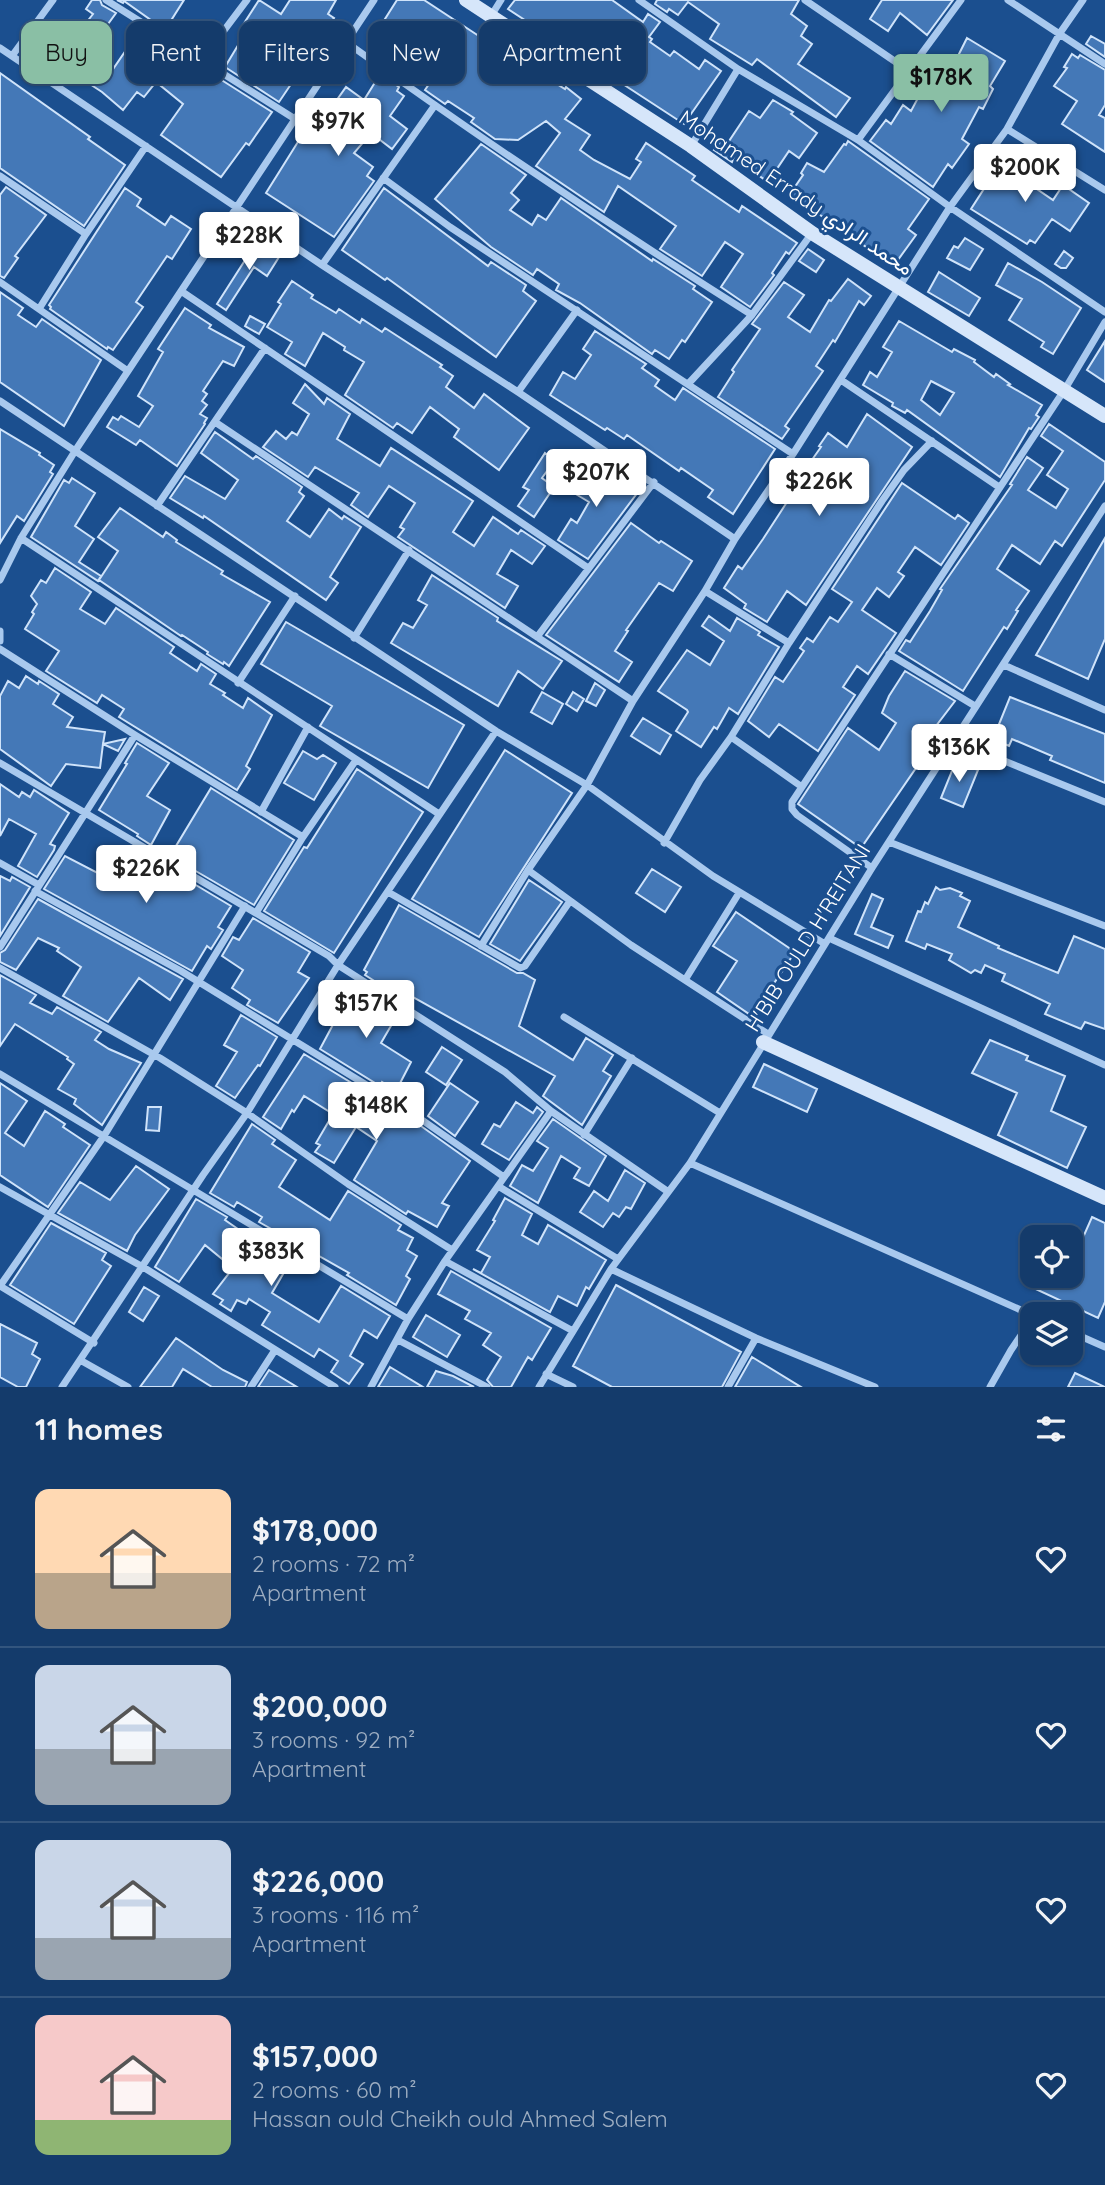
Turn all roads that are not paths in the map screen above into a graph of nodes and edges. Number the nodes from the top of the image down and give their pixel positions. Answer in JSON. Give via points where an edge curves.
{"nodes":[{"id":1,"x":53,"y":0,"type":"edge"},
{"id":2,"x":106,"y":0,"type":"edge"},
{"id":3,"x":247,"y":0,"type":"edge"},
{"id":4,"x":374,"y":0,"type":"edge"},
{"id":5,"x":466,"y":0,"type":"edge"},
{"id":6,"x":501,"y":0,"type":"edge"},
{"id":7,"x":639,"y":0,"type":"edge"},
{"id":8,"x":807,"y":0,"type":"edge"},
{"id":9,"x":961,"y":0,"type":"edge"},
{"id":10,"x":1008,"y":0,"type":"edge"},
{"id":11,"x":1083,"y":0,"type":"edge"},
{"id":12,"x":491,"y":16,"type":"junction"},
{"id":13,"x":139,"y":21,"type":"edge"},
{"id":14,"x":225,"y":29,"type":"edge"},
{"id":15,"x":354,"y":30,"type":"edge"},
{"id":16,"x":1060,"y":33,"type":"junction"},
{"id":17,"x":0,"y":48,"type":"edge"},
{"id":18,"x":354,"y":48,"type":"edge"},
{"id":19,"x":12,"y":56,"type":"junction"},
{"id":20,"x":1105,"y":64,"type":"edge"},
{"id":21,"x":738,"y":69,"type":"junction"},
{"id":22,"x":909,"y":71,"type":"junction"},
{"id":23,"x":225,"y":76,"type":"edge"},
{"id":24,"x":318,"y":84,"type":"edge"},
{"id":25,"x":435,"y":105,"type":"junction"},
{"id":26,"x":295,"y":118,"type":"junction"},
{"id":27,"x":1007,"y":129,"type":"junction"},
{"id":28,"x":858,"y":141,"type":"junction"},
{"id":29,"x":146,"y":146,"type":"junction"},
{"id":30,"x":691,"y":146,"type":"junction"},
{"id":31,"x":0,"y":176,"type":"edge"},
{"id":32,"x":383,"y":178,"type":"junction"},
{"id":33,"x":1105,"y":190,"type":"edge"},
{"id":34,"x":237,"y":207,"type":"junction"},
{"id":35,"x":950,"y":207,"type":"junction"},
{"id":36,"x":813,"y":233,"type":"junction"},
{"id":37,"x":86,"y":234,"type":"junction"},
{"id":38,"x":323,"y":265,"type":"junction"},
{"id":39,"x":0,"y":282,"type":"edge"},
{"id":40,"x":899,"y":289,"type":"junction"},
{"id":41,"x":181,"y":291,"type":"junction"},
{"id":42,"x":39,"y":309,"type":"junction"},
{"id":43,"x":577,"y":310,"type":"junction"},
{"id":44,"x":1105,"y":312,"type":"edge"},
{"id":45,"x":752,"y":315,"type":"junction"},
{"id":46,"x":1105,"y":322,"type":"edge"},
{"id":47,"x":265,"y":348,"type":"junction"},
{"id":48,"x":128,"y":371,"type":"junction"},
{"id":49,"x":841,"y":380,"type":"junction"},
{"id":50,"x":689,"y":383,"type":"junction"},
{"id":51,"x":1065,"y":389,"type":"junction"},
{"id":52,"x":518,"y":392,"type":"junction"},
{"id":53,"x":0,"y":401,"type":"edge"},
{"id":54,"x":1105,"y":416,"type":"edge"},
{"id":55,"x":215,"y":422,"type":"junction"},
{"id":56,"x":932,"y":442,"type":"junction"},
{"id":57,"x":75,"y":451,"type":"junction"},
{"id":58,"x":793,"y":454,"type":"junction"},
{"id":59,"x":654,"y":482,"type":"junction"},
{"id":60,"x":999,"y":486,"type":"junction"},
{"id":61,"x":157,"y":506,"type":"junction"},
{"id":62,"x":1105,"y":506,"type":"edge"},
{"id":63,"x":21,"y":538,"type":"junction"},
{"id":64,"x":736,"y":539,"type":"junction"},
{"id":65,"x":409,"y":550,"type":"junction"},
{"id":66,"x":588,"y":568,"type":"junction"},
{"id":67,"x":0,"y":580,"type":"edge"},
{"id":68,"x":705,"y":591,"type":"junction"},
{"id":69,"x":295,"y":596,"type":"junction"},
{"id":70,"x":0,"y":631,"type":"edge"},
{"id":71,"x":354,"y":638,"type":"junction"},
{"id":72,"x":537,"y":638,"type":"junction"},
{"id":73,"x":0,"y":641,"type":"edge"},
{"id":74,"x":789,"y":643,"type":"junction"},
{"id":75,"x":0,"y":649,"type":"edge"},
{"id":76,"x":889,"y":653,"type":"junction"},
{"id":77,"x":1004,"y":665,"type":"junction"},
{"id":78,"x":238,"y":683,"type":"junction"},
{"id":79,"x":633,"y":701,"type":"junction"},
{"id":80,"x":975,"y":706,"type":"junction"},
{"id":81,"x":1105,"y":710,"type":"edge"},
{"id":82,"x":308,"y":727,"type":"junction"},
{"id":83,"x":496,"y":731,"type":"junction"},
{"id":84,"x":135,"y":735,"type":"junction"},
{"id":85,"x":731,"y":737,"type":"junction"},
{"id":86,"x":953,"y":740,"type":"junction"},
{"id":87,"x":356,"y":760,"type":"junction"},
{"id":88,"x":0,"y":763,"type":"edge"},
{"id":89,"x":587,"y":785,"type":"junction"},
{"id":90,"x":802,"y":787,"type":"junction"},
{"id":91,"x":1105,"y":802,"type":"edge"},
{"id":92,"x":261,"y":811,"type":"junction"},
{"id":93,"x":83,"y":813,"type":"junction"},
{"id":94,"x":439,"y":814,"type":"junction"},
{"id":95,"x":303,"y":837,"type":"junction"},
{"id":96,"x":889,"y":842,"type":"junction"},
{"id":97,"x":664,"y":843,"type":"junction"},
{"id":98,"x":0,"y":863,"type":"edge"},
{"id":99,"x":872,"y":868,"type":"junction"},
{"id":100,"x":528,"y":870,"type":"junction"},
{"id":101,"x":37,"y":888,"type":"junction"},
{"id":102,"x":388,"y":892,"type":"junction"},
{"id":103,"x":739,"y":893,"type":"junction"},
{"id":104,"x":570,"y":901,"type":"junction"},
{"id":105,"x":245,"y":906,"type":"junction"},
{"id":106,"x":256,"y":914,"type":"junction"},
{"id":107,"x":1105,"y":926,"type":"edge"},
{"id":108,"x":827,"y":941,"type":"junction"},
{"id":109,"x":481,"y":946,"type":"junction"},
{"id":110,"x":0,"y":947,"type":"edge"},
{"id":111,"x":338,"y":965,"type":"junction"},
{"id":112,"x":0,"y":968,"type":"edge"},
{"id":113,"x":685,"y":980,"type":"junction"},
{"id":114,"x":197,"y":981,"type":"junction"},
{"id":115,"x":564,"y":1017,"type":"dead end"},
{"id":116,"x":765,"y":1038,"type":"junction"},
{"id":117,"x":291,"y":1040,"type":"junction"},
{"id":118,"x":155,"y":1055,"type":"junction"},
{"id":119,"x":632,"y":1058,"type":"junction"},
{"id":120,"x":1105,"y":1065,"type":"edge"},
{"id":121,"x":0,"y":1074,"type":"edge"},
{"id":122,"x":551,"y":1111,"type":"junction"},
{"id":123,"x":247,"y":1113,"type":"junction"},
{"id":124,"x":720,"y":1113,"type":"junction"},
{"id":125,"x":584,"y":1135,"type":"junction"},
{"id":126,"x":104,"y":1136,"type":"junction"},
{"id":127,"x":690,"y":1163,"type":"junction"},
{"id":128,"x":504,"y":1177,"type":"junction"},
{"id":129,"x":498,"y":1186,"type":"junction"},
{"id":130,"x":0,"y":1187,"type":"edge"},
{"id":131,"x":193,"y":1190,"type":"junction"},
{"id":132,"x":667,"y":1191,"type":"junction"},
{"id":133,"x":1105,"y":1198,"type":"edge"},
{"id":134,"x":49,"y":1216,"type":"junction"},
{"id":135,"x":452,"y":1251,"type":"junction"},
{"id":136,"x":618,"y":1259,"type":"junction"},
{"id":137,"x":445,"y":1261,"type":"junction"},
{"id":138,"x":143,"y":1267,"type":"junction"},
{"id":139,"x":611,"y":1269,"type":"junction"},
{"id":140,"x":0,"y":1286,"type":"edge"},
{"id":141,"x":1020,"y":1312,"type":"edge"},
{"id":142,"x":408,"y":1319,"type":"junction"},
{"id":143,"x":573,"y":1331,"type":"junction"},
{"id":144,"x":1020,"y":1336,"type":"edge"},
{"id":145,"x":1083,"y":1336,"type":"edge"},
{"id":146,"x":756,"y":1338,"type":"junction"},
{"id":147,"x":398,"y":1340,"type":"junction"},
{"id":148,"x":94,"y":1343,"type":"junction"},
{"id":149,"x":1104,"y":1344,"type":"edge"},
{"id":150,"x":275,"y":1350,"type":"junction"},
{"id":151,"x":80,"y":1360,"type":"junction"},
{"id":152,"x":546,"y":1374,"type":"junction"},
{"id":153,"x":62,"y":1387,"type":"edge"},
{"id":154,"x":128,"y":1387,"type":"edge"},
{"id":155,"x":251,"y":1387,"type":"edge"},
{"id":156,"x":335,"y":1387,"type":"edge"},
{"id":157,"x":371,"y":1387,"type":"edge"},
{"id":158,"x":487,"y":1387,"type":"edge"},
{"id":159,"x":539,"y":1387,"type":"edge"},
{"id":160,"x":573,"y":1387,"type":"edge"},
{"id":161,"x":728,"y":1387,"type":"edge"},
{"id":162,"x":875,"y":1387,"type":"edge"},
{"id":163,"x":990,"y":1387,"type":"edge"}],
"edges":[{"from":1,"to":19,"type":"street"},
{"from":2,"to":13,"type":"street"},
{"from":3,"to":14,"type":"street"},
{"from":4,"to":15,"type":"street"},
{"from":5,"to":12,"type":"street","name":"Mohamed Errady محمد الرادي"},
{"from":6,"to":12,"type":"street"},
{"from":7,"to":21,"type":"street"},
{"from":8,"to":22,"type":"street"},
{"from":9,"to":22,"type":"street"},
{"from":10,"to":16,"type":"street"},
{"from":11,"to":16,"type":"street"},
{"from":12,"to":30,"type":"street","name":"Mohamed Errady محمد الرادي"},
{"from":16,"to":20,"type":"street"},
{"from":16,"to":27,"type":"street"},
{"from":17,"to":19,"type":"street"},
{"from":18,"to":25,"type":"street"},
{"from":19,"to":29,"type":"street"},
{"from":21,"to":28,"type":"street"},
{"from":21,"to":30,"type":"street"},
{"from":22,"to":28,"type":"street"},
{"from":23,"to":26,"type":"street"},
{"from":24,"to":26,"type":"street"},
{"from":25,"to":32,"type":"street"},
{"from":25,"to":45,"type":"street"},
{"from":26,"to":34,"type":"street"},
{"from":27,"to":33,"type":"street"},
{"from":27,"to":35,"type":"street"},
{"from":28,"to":35,"type":"street"},
{"from":29,"to":34,"type":"street"},
{"from":29,"to":37,"type":"street"},
{"from":30,"to":36,"type":"street","name":"Mohamed Errady محمد الرادي"},
{"from":31,"to":37,"type":"street"},
{"from":32,"to":38,"type":"street"},
{"from":32,"to":43,"type":"street"},
{"from":34,"to":38,"type":"street"},
{"from":34,"to":41,"type":"street"},
{"from":35,"to":40,"type":"street"},
{"from":35,"to":44,"type":"street"},
{"from":36,"to":40,"type":"street","name":"Mohamed Errady محمد الرادي"},
{"from":36,"to":45,"type":"street"},
{"from":37,"to":42,"type":"street"},
{"from":38,"to":52,"type":"street"},
{"from":39,"to":42,"type":"street"},
{"from":40,"to":49,"type":"street"},
{"from":40,"to":51,"type":"street","name":"Mohamed Errady محمد الرادي"},
{"from":41,"to":47,"type":"street"},
{"from":41,"to":48,"type":"street"},
{"from":42,"to":48,"type":"street"},
{"from":43,"to":50,"type":"street"},
{"from":43,"to":52,"type":"street"},
{"from":45,"to":50,"type":"street"},
{"from":46,"to":51,"type":"street"},
{"from":47,"to":55,"type":"street"},
{"from":47,"to":66,"type":"street"},
{"from":48,"to":57,"type":"street"},
{"from":49,"to":56,"type":"street"},
{"from":49,"to":58,"type":"street"},
{"from":50,"to":58,"type":"street"},
{"from":51,"to":54,"type":"street","name":"Mohamed Errady محمد الرادي"},
{"from":51,"to":60,"type":"street"},
{"from":52,"to":59,"type":"street"},
{"from":53,"to":57,"type":"street"},
{"from":55,"to":61,"type":"street"},
{"from":55,"to":65,"type":"street"},
{"from":56,"to":60,"type":"street"},
{"from":56,"to":74,"type":"street","via":[[904,470]]},
{"from":57,"to":61,"type":"street"},
{"from":57,"to":63,"type":"street"},
{"from":58,"to":64,"type":"street"},
{"from":59,"to":64,"type":"street"},
{"from":59,"to":66,"type":"street"},
{"from":60,"to":76,"type":"street"},
{"from":61,"to":69,"type":"street"},
{"from":62,"to":77,"type":"street","name":"H'BIB OULD H'REITANI"},
{"from":63,"to":67,"type":"street"},
{"from":63,"to":78,"type":"street"},
{"from":64,"to":68,"type":"street"},
{"from":65,"to":71,"type":"street"},
{"from":65,"to":72,"type":"street"},
{"from":66,"to":72,"type":"street"},
{"from":68,"to":74,"type":"street"},
{"from":68,"to":79,"type":"street"},
{"from":69,"to":71,"type":"street"},
{"from":69,"to":78,"type":"street"},
{"from":70,"to":73,"type":"street"},
{"from":71,"to":83,"type":"street"},
{"from":72,"to":79,"type":"street"},
{"from":74,"to":85,"type":"street"},
{"from":75,"to":84,"type":"street"},
{"from":76,"to":80,"type":"street"},
{"from":76,"to":90,"type":"street"},
{"from":77,"to":80,"type":"street","name":"H'BIB OULD H'REITANI"},
{"from":77,"to":81,"type":"street"},
{"from":78,"to":82,"type":"street"},
{"from":79,"to":89,"type":"street"},
{"from":80,"to":86,"type":"street","name":"H'BIB OULD H'REITANI"},
{"from":82,"to":87,"type":"street"},
{"from":82,"to":92,"type":"street"},
{"from":83,"to":89,"type":"street"},
{"from":83,"to":94,"type":"street"},
{"from":84,"to":92,"type":"street"},
{"from":84,"to":93,"type":"street"},
{"from":85,"to":90,"type":"street"},
{"from":85,"to":97,"type":"street"},
{"from":86,"to":91,"type":"street"},
{"from":86,"to":96,"type":"street","name":"H'BIB OULD H'REITANI"},
{"from":87,"to":94,"type":"street"},
{"from":87,"to":95,"type":"street"},
{"from":88,"to":93,"type":"street"},
{"from":89,"to":97,"type":"street"},
{"from":89,"to":100,"type":"street"},
{"from":90,"to":99,"type":"street","via":[[792,802],[797,815]]},
{"from":92,"to":95,"type":"street"},
{"from":93,"to":101,"type":"street"},
{"from":93,"to":105,"type":"street"},
{"from":94,"to":102,"type":"street"},
{"from":95,"to":106,"type":"street"},
{"from":96,"to":99,"type":"street","name":"H'BIB OULD H'REITANI"},
{"from":96,"to":107,"type":"street"},
{"from":97,"to":103,"type":"street"},
{"from":98,"to":101,"type":"street"},
{"from":99,"to":108,"type":"street","name":"H'BIB OULD H'REITANI"},
{"from":100,"to":104,"type":"street"},
{"from":100,"to":109,"type":"street"},
{"from":101,"to":110,"type":"street"},
{"from":101,"to":114,"type":"street"},
{"from":102,"to":109,"type":"street"},
{"from":102,"to":111,"type":"street"},
{"from":103,"to":108,"type":"street"},
{"from":103,"to":113,"type":"street"},
{"from":104,"to":109,"type":"street","via":[[525,966],[517,967]]},
{"from":104,"to":113,"type":"street"},
{"from":105,"to":106,"type":"street"},
{"from":105,"to":114,"type":"street"},
{"from":106,"to":111,"type":"street"},
{"from":108,"to":116,"type":"street","name":"H'BIB OULD H'REITANI"},
{"from":108,"to":120,"type":"street"},
{"from":111,"to":117,"type":"street"},
{"from":111,"to":122,"type":"street","via":[[505,1072]]},
{"from":112,"to":118,"type":"street"},
{"from":113,"to":116,"type":"street"},
{"from":114,"to":117,"type":"street"},
{"from":114,"to":118,"type":"street"},
{"from":115,"to":119,"type":"street"},
{"from":116,"to":124,"type":"street","name":"H'BIB OULD H'REITANI"},
{"from":116,"to":133,"type":"street"},
{"from":117,"to":123,"type":"street"},
{"from":117,"to":128,"type":"street","via":[[412,1113]]},
{"from":118,"to":123,"type":"street"},
{"from":118,"to":126,"type":"street"},
{"from":119,"to":124,"type":"street"},
{"from":119,"to":125,"type":"street"},
{"from":121,"to":126,"type":"street"},
{"from":122,"to":125,"type":"street"},
{"from":122,"to":128,"type":"street"},
{"from":123,"to":131,"type":"street"},
{"from":123,"to":135,"type":"street"},
{"from":124,"to":127,"type":"street","name":"H'BIB OULD H'REITANI"},
{"from":125,"to":132,"type":"street"},
{"from":126,"to":131,"type":"street"},
{"from":126,"to":134,"type":"street"},
{"from":127,"to":132,"type":"street","name":"H'BIB OULD H'REITANI"},
{"from":127,"to":141,"type":"street"},
{"from":128,"to":129,"type":"street"},
{"from":129,"to":135,"type":"street"},
{"from":129,"to":136,"type":"street"},
{"from":130,"to":134,"type":"street"},
{"from":131,"to":138,"type":"street"},
{"from":131,"to":142,"type":"street"},
{"from":132,"to":136,"type":"street","name":"H'BIB OULD H'REITANI"},
{"from":134,"to":138,"type":"street"},
{"from":134,"to":140,"type":"street"},
{"from":135,"to":137,"type":"street"},
{"from":136,"to":139,"type":"street","name":"H'BIB OULD H'REITANI"},
{"from":137,"to":142,"type":"street"},
{"from":137,"to":143,"type":"street"},
{"from":138,"to":148,"type":"street"},
{"from":138,"to":150,"type":"street"},
{"from":139,"to":143,"type":"street","name":"H'BIB OULD H'REITANI"},
{"from":139,"to":146,"type":"street"},
{"from":140,"to":148,"type":"street"},
{"from":142,"to":147,"type":"street"},
{"from":143,"to":152,"type":"street","name":"H'BIB OULD H'REITANI"},
{"from":144,"to":163,"type":"street"},
{"from":145,"to":149,"type":"street"},
{"from":146,"to":161,"type":"street"},
{"from":146,"to":162,"type":"street"},
{"from":147,"to":157,"type":"street"},
{"from":147,"to":158,"type":"street"},
{"from":148,"to":151,"type":"street"},
{"from":150,"to":155,"type":"street"},
{"from":150,"to":156,"type":"street"},
{"from":151,"to":153,"type":"street"},
{"from":151,"to":154,"type":"street"},
{"from":152,"to":159,"type":"street","name":"H'BIB OULD H'REITANI"},
{"from":152,"to":160,"type":"street"}]}
